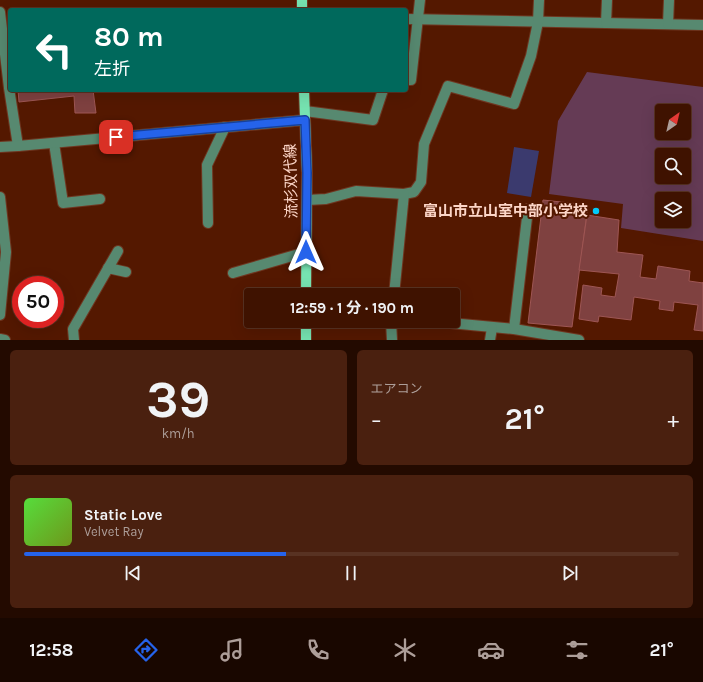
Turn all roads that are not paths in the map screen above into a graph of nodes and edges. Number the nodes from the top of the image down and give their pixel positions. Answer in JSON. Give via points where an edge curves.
{"nodes":[{"id":1,"x":420,"y":0,"type":"edge"},
{"id":2,"x":539,"y":0,"type":"edge"},
{"id":3,"x":607,"y":0,"type":"edge"},
{"id":4,"x":669,"y":0,"type":"edge"},
{"id":5,"x":0,"y":12,"type":"edge"},
{"id":6,"x":408,"y":19,"type":"edge"},
{"id":7,"x":418,"y":20,"type":"junction"},
{"id":8,"x":538,"y":22,"type":"junction"},
{"id":9,"x":606,"y":23,"type":"junction"},
{"id":10,"x":668,"y":24,"type":"junction"},
{"id":11,"x":703,"y":24,"type":"edge"},
{"id":12,"x":8,"y":80,"type":"edge"},
{"id":13,"x":408,"y":80,"type":"edge"},
{"id":14,"x":10,"y":92,"type":"edge"},
{"id":15,"x":304,"y":92,"type":"edge"},
{"id":16,"x":382,"y":92,"type":"edge"},
{"id":17,"x":305,"y":115,"type":"junction"},
{"id":18,"x":225,"y":127,"type":"junction"},
{"id":19,"x":54,"y":143,"type":"junction"},
{"id":20,"x":18,"y":146,"type":"junction"},
{"id":21,"x":0,"y":147,"type":"edge"},
{"id":22,"x":404,"y":194,"type":"junction"},
{"id":23,"x":0,"y":197,"type":"edge"},
{"id":24,"x":100,"y":199,"type":"dead end"},
{"id":25,"x":307,"y":200,"type":"junction"},
{"id":26,"x":528,"y":209,"type":"dead end"},
{"id":27,"x":208,"y":223,"type":"dead end"},
{"id":28,"x":118,"y":251,"type":"dead end"},
{"id":29,"x":306,"y":252,"type":"junction"},
{"id":30,"x":108,"y":268,"type":"junction"},
{"id":31,"x":126,"y":272,"type":"dead end"},
{"id":32,"x":233,"y":273,"type":"dead end"},
{"id":33,"x":306,"y":288,"type":"edge"},
{"id":34,"x":395,"y":288,"type":"edge"},
{"id":35,"x":0,"y":315,"type":"edge"},
{"id":36,"x":460,"y":324,"type":"edge"},
{"id":37,"x":306,"y":328,"type":"edge"},
{"id":38,"x":391,"y":328,"type":"edge"},
{"id":39,"x":492,"y":328,"type":"junction"},
{"id":40,"x":514,"y":329,"type":"junction"},
{"id":41,"x":0,"y":340,"type":"edge"},
{"id":42,"x":4,"y":340,"type":"edge"},
{"id":43,"x":74,"y":340,"type":"edge"},
{"id":44,"x":306,"y":340,"type":"edge"},
{"id":45,"x":392,"y":340,"type":"edge"},
{"id":46,"x":490,"y":340,"type":"edge"},
{"id":47,"x":579,"y":340,"type":"edge"}],
"edges":[{"from":1,"to":7,"type":"street"},
{"from":2,"to":8,"type":"street"},
{"from":3,"to":9,"type":"street"},
{"from":4,"to":10,"type":"street"},
{"from":5,"to":12,"type":"street"},
{"from":6,"to":7,"type":"street"},
{"from":7,"to":8,"type":"street"},
{"from":7,"to":13,"type":"street","via":[[411,80]]},
{"from":8,"to":9,"type":"street"},
{"from":8,"to":22,"type":"street","via":[[531,56],[514,104],[448,86],[424,144],[421,182],[414,192]]},
{"from":9,"to":10,"type":"street"},
{"from":10,"to":11,"type":"street"},
{"from":14,"to":20,"type":"street"},
{"from":15,"to":17,"type":"main road","name":"流杉双代線"},
{"from":16,"to":17,"type":"street","via":[[373,120]]},
{"from":17,"to":18,"type":"street"},
{"from":17,"to":25,"type":"main road","name":"流杉双代線"},
{"from":18,"to":19,"type":"street"},
{"from":18,"to":27,"type":"street","via":[[206,165]]},
{"from":19,"to":20,"type":"street"},
{"from":19,"to":24,"type":"street","via":[[63,203]]},
{"from":20,"to":21,"type":"street"},
{"from":22,"to":25,"type":"street","via":[[356,191],[326,199]]},
{"from":22,"to":34,"type":"street"},
{"from":23,"to":35,"type":"street","via":[[6,252]]},
{"from":25,"to":29,"type":"main road","name":"流杉双代線"},
{"from":26,"to":40,"type":"street"},
{"from":28,"to":30,"type":"street"},
{"from":29,"to":32,"type":"street"},
{"from":29,"to":33,"type":"main road","name":"流杉双代線"},
{"from":30,"to":31,"type":"street"},
{"from":30,"to":43,"type":"street","via":[[73,329]]},
{"from":36,"to":39,"type":"street"},
{"from":37,"to":44,"type":"main road"},
{"from":38,"to":45,"type":"street"},
{"from":39,"to":40,"type":"street"},
{"from":39,"to":46,"type":"street"},
{"from":40,"to":47,"type":"street"},
{"from":41,"to":42,"type":"street"}]}
